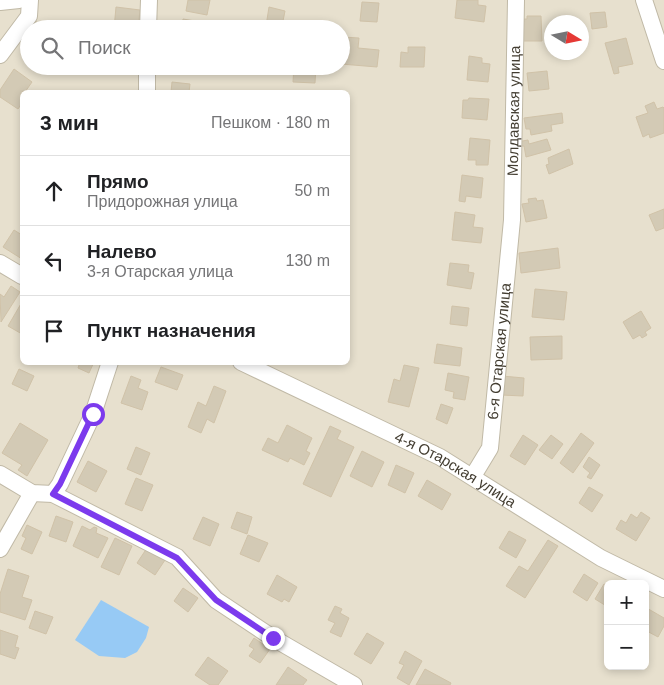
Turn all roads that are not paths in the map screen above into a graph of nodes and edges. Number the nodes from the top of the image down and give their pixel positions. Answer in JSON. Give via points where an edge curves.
{"nodes":[{"id":1,"x":18,"y":0,"type":"edge"},
{"id":2,"x":30,"y":0,"type":"edge"},
{"id":3,"x":149,"y":0,"type":"edge"},
{"id":4,"x":516,"y":0,"type":"edge"},
{"id":5,"x":644,"y":0,"type":"edge"},
{"id":6,"x":0,"y":1,"type":"edge"},
{"id":7,"x":26,"y":20,"type":"edge"},
{"id":8,"x":148,"y":20,"type":"edge"},
{"id":9,"x":20,"y":28,"type":"edge"},
{"id":10,"x":0,"y":55,"type":"edge"},
{"id":11,"x":664,"y":61,"type":"edge"},
{"id":12,"x":147,"y":75,"type":"edge"},
{"id":13,"x":147,"y":90,"type":"edge"},
{"id":14,"x":512,"y":220,"type":"joint"},
{"id":15,"x":0,"y":263,"type":"edge"},
{"id":16,"x":20,"y":275,"type":"edge"},
{"id":17,"x":109,"y":365,"type":"edge"},
{"id":18,"x":247,"y":365,"type":"edge"},
{"id":19,"x":0,"y":474,"type":"edge"},
{"id":20,"x":473,"y":476,"type":"junction"},
{"id":21,"x":32,"y":493,"type":"junction"},
{"id":22,"x":53,"y":494,"type":"junction"},
{"id":23,"x":0,"y":549,"type":"edge"},
{"id":24,"x":664,"y":589,"type":"edge"},
{"id":25,"x":354,"y":685,"type":"edge"}],
"edges":[{"from":1,"to":6,"type":"street"},
{"from":2,"to":7,"type":"street"},
{"from":3,"to":8,"type":"street"},
{"from":4,"to":14,"type":"street","name":"Молдавская улица"},
{"from":5,"to":11,"type":"street"},
{"from":9,"to":10,"type":"street"},
{"from":12,"to":13,"type":"street"},
{"from":14,"to":20,"type":"street","name":"6-я Отарская улица","via":[[490,448]]},
{"from":15,"to":16,"type":"street"},
{"from":17,"to":22,"type":"street","via":[[93,414]]},
{"from":18,"to":20,"type":"street","name":"4-я Отарская улица"},
{"from":19,"to":21,"type":"street"},
{"from":20,"to":24,"type":"street","name":"4-я Отарская улица","via":[[601,558]]},
{"from":21,"to":22,"type":"street"},
{"from":21,"to":23,"type":"street"},
{"from":22,"to":25,"type":"street","via":[[177,558],[216,600]]}]}
